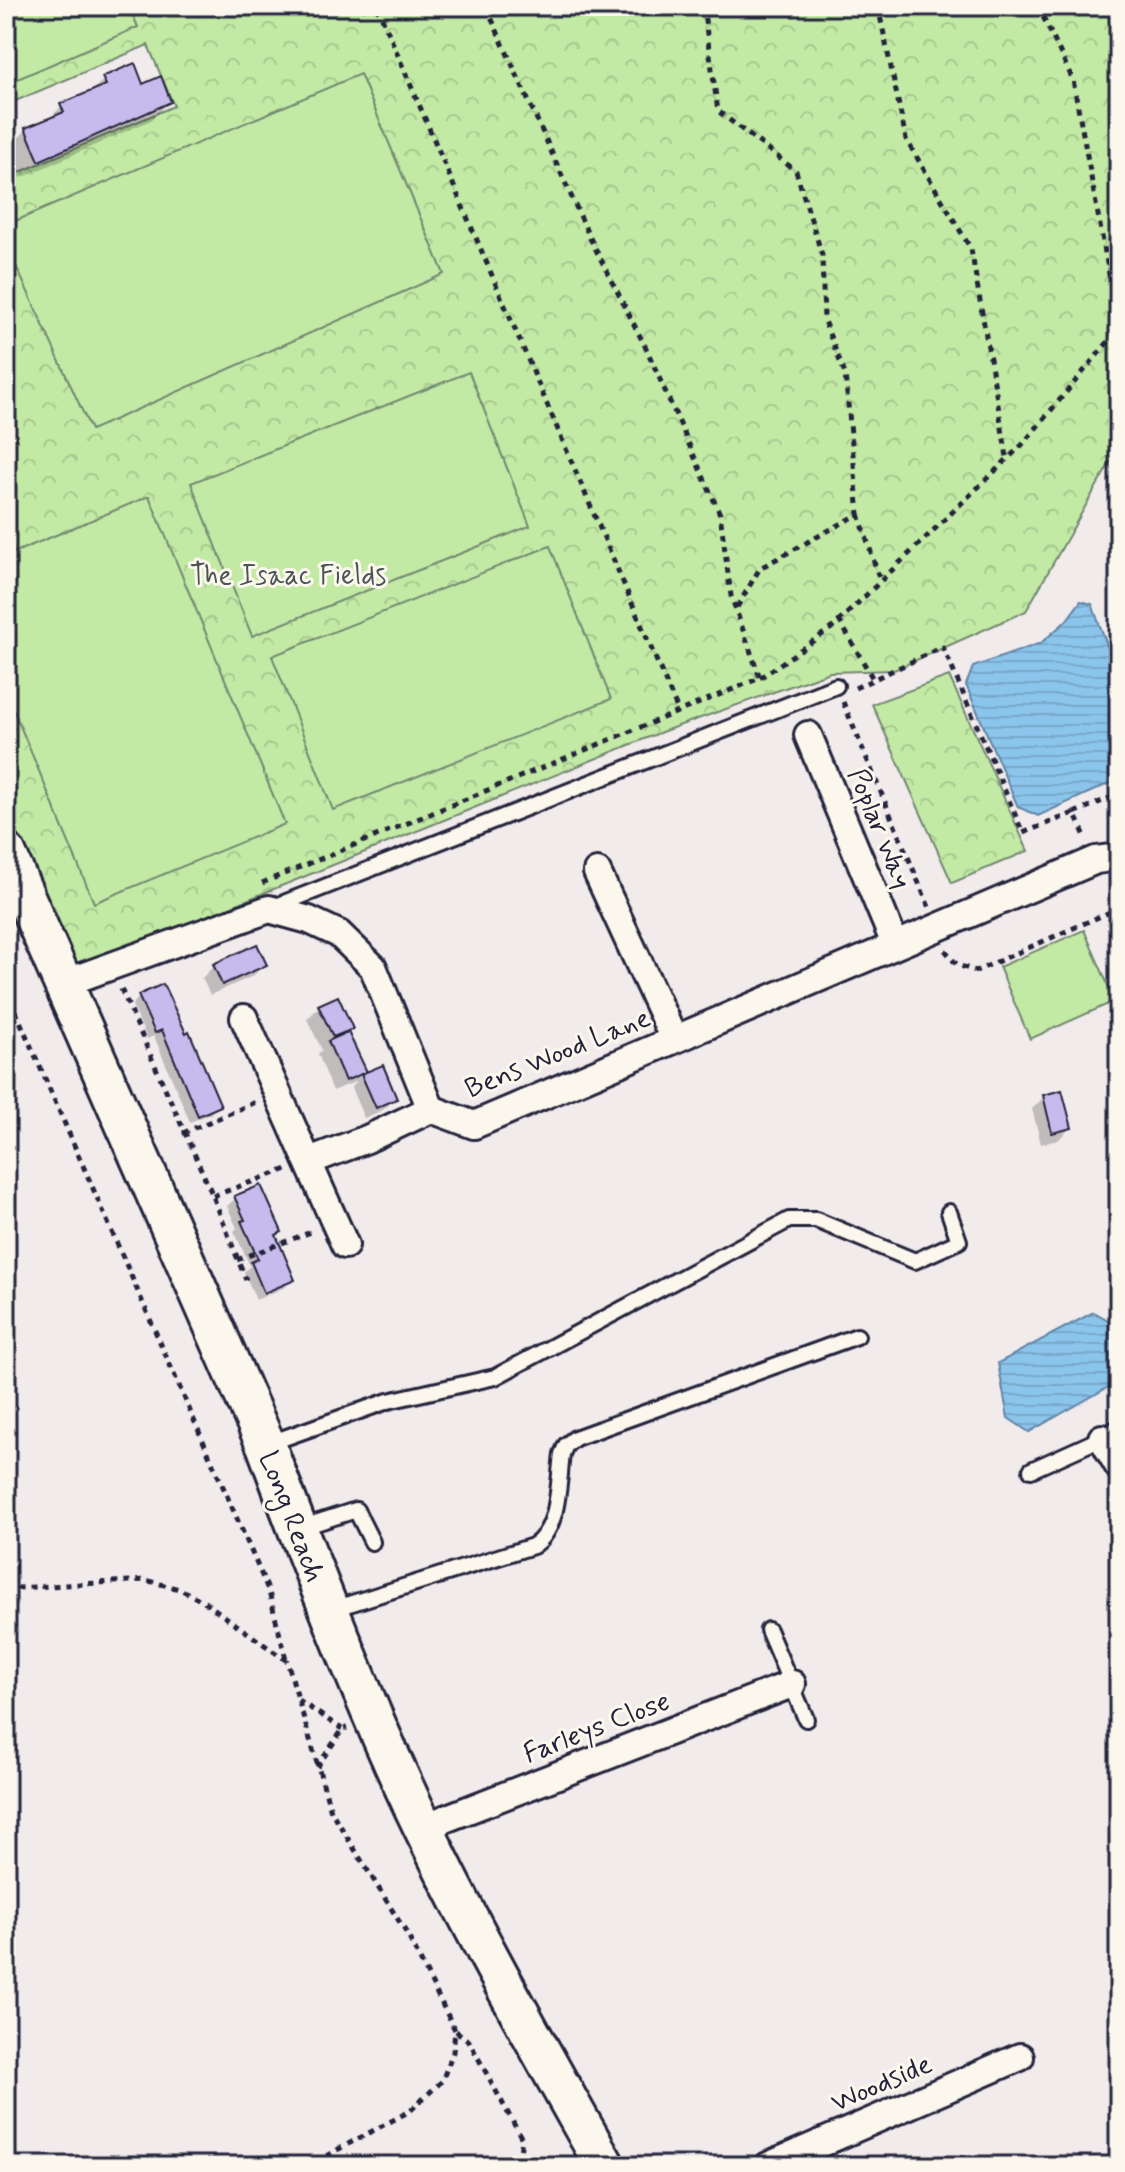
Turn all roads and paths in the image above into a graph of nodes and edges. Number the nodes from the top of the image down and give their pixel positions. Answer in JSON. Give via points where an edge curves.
{"nodes":[{"id":1,"x":377,"y":6,"type":"edge"},
{"id":2,"x":486,"y":6,"type":"edge"},
{"id":3,"x":703,"y":6,"type":"edge"},
{"id":4,"x":878,"y":6,"type":"edge"},
{"id":5,"x":1038,"y":6,"type":"edge"},
{"id":6,"x":1119,"y":328,"type":"edge"},
{"id":7,"x":1008,"y":458,"type":"junction"},
{"id":8,"x":859,"y":514,"type":"junction"},
{"id":9,"x":880,"y":581,"type":"junction"},
{"id":10,"x":736,"y":609,"type":"junction"},
{"id":11,"x":839,"y":620,"type":"junction"},
{"id":12,"x":760,"y":678,"type":"junction"},
{"id":13,"x":873,"y":679,"type":"junction"},
{"id":14,"x":838,"y":691,"type":"junction"},
{"id":15,"x":678,"y":711,"type":"junction"},
{"id":16,"x":808,"y":735,"type":"dead end"},
{"id":17,"x":1119,"y":794,"type":"edge"},
{"id":18,"x":1074,"y":813,"type":"junction"},
{"id":19,"x":6,"y":853,"type":"edge"},
{"id":20,"x":1108,"y":859,"type":"edge"},
{"id":21,"x":597,"y":872,"type":"dead end"},
{"id":22,"x":258,"y":884,"type":"dead end"},
{"id":23,"x":14,"y":893,"type":"edge"},
{"id":24,"x":1119,"y":908,"type":"edge"},
{"id":25,"x":269,"y":909,"type":"junction"},
{"id":26,"x":937,"y":927,"type":"junction"},
{"id":27,"x":895,"y":944,"type":"junction"},
{"id":28,"x":111,"y":966,"type":"junction"},
{"id":29,"x":62,"y":984,"type":"junction"},
{"id":30,"x":6,"y":989,"type":"edge"},
{"id":31,"x":244,"y":1018,"type":"dead end"},
{"id":32,"x":674,"y":1039,"type":"junction"},
{"id":33,"x":278,"y":1093,"type":"junction"},
{"id":34,"x":431,"y":1109,"type":"junction"},
{"id":35,"x":183,"y":1133,"type":"junction"},
{"id":36,"x":309,"y":1161,"type":"junction"},
{"id":37,"x":213,"y":1196,"type":"junction"},
{"id":38,"x":949,"y":1212,"type":"dead end"},
{"id":39,"x":340,"y":1234,"type":"joint"},
{"id":40,"x":237,"y":1260,"type":"junction"},
{"id":41,"x":246,"y":1280,"type":"dead end"},
{"id":42,"x":857,"y":1336,"type":"dead end"},
{"id":43,"x":1111,"y":1432,"type":"edge"},
{"id":44,"x":266,"y":1445,"type":"junction"},
{"id":45,"x":1119,"y":1467,"type":"edge"},
{"id":46,"x":1031,"y":1470,"type":"dead end"},
{"id":47,"x":297,"y":1530,"type":"junction"},
{"id":48,"x":372,"y":1542,"type":"dead end"},
{"id":49,"x":6,"y":1582,"type":"edge"},
{"id":50,"x":330,"y":1610,"type":"junction"},
{"id":51,"x":768,"y":1630,"type":"dead end"},
{"id":52,"x":287,"y":1661,"type":"junction"},
{"id":53,"x":792,"y":1684,"type":"junction"},
{"id":54,"x":298,"y":1700,"type":"junction"},
{"id":55,"x":806,"y":1719,"type":"dead end"},
{"id":56,"x":358,"y":1723,"type":"junction"},
{"id":57,"x":317,"y":1767,"type":"junction"},
{"id":58,"x":424,"y":1827,"type":"junction"},
{"id":59,"x":455,"y":2030,"type":"junction"},
{"id":60,"x":1020,"y":2057,"type":"dead end"},
{"id":61,"x":318,"y":2160,"type":"junction"},
{"id":62,"x":307,"y":2166,"type":"edge"},
{"id":63,"x":332,"y":2166,"type":"edge"},
{"id":64,"x":518,"y":2166,"type":"edge"},
{"id":65,"x":605,"y":2166,"type":"edge"},
{"id":66,"x":768,"y":2166,"type":"edge"}],
"edges":[{"from":1,"to":15,"type":"path"},
{"from":2,"to":10,"type":"path","via":[[720,514]]},
{"from":3,"to":8,"type":"path","via":[[718,111],[796,171],[822,255],[824,321],[845,374]]},
{"from":4,"to":7,"type":"path","via":[[906,139],[971,249]]},
{"from":5,"to":6,"type":"path","via":[[1073,80]]},
{"from":6,"to":7,"type":"path"},
{"from":7,"to":9,"type":"path"},
{"from":8,"to":9,"type":"path"},
{"from":8,"to":10,"type":"path","via":[[760,568]]},
{"from":9,"to":11,"type":"path"},
{"from":10,"to":12,"type":"path"},
{"from":11,"to":12,"type":"path"},
{"from":11,"to":13,"type":"path"},
{"from":12,"to":15,"type":"path"},
{"from":13,"to":14,"type":"path"},
{"from":13,"to":18,"type":"path","via":[[943,647],[1023,833]]},
{"from":14,"to":25,"type":"lane"},
{"from":14,"to":26,"type":"path"},
{"from":15,"to":22,"type":"path"},
{"from":16,"to":27,"type":"street","name":"Poplar Way"},
{"from":17,"to":18,"type":"path"},
{"from":18,"to":20,"type":"path"},
{"from":19,"to":23,"type":"street","name":"Long Reach"},
{"from":20,"to":26,"type":"street","name":"Bens Wood Lane"},
{"from":21,"to":32,"type":"street"},
{"from":23,"to":29,"type":"street","name":"Long Reach"},
{"from":24,"to":26,"type":"path","via":[[976,971],[947,955]]},
{"from":25,"to":28,"type":"street"},
{"from":25,"to":34,"type":"street","name":"Bens Wood Lane","via":[[339,934],[373,967]]},
{"from":26,"to":27,"type":"street","name":"Bens Wood Lane"},
{"from":27,"to":32,"type":"street","name":"Bens Wood Lane"},
{"from":28,"to":29,"type":"street"},
{"from":28,"to":35,"type":"path"},
{"from":29,"to":44,"type":"street","name":"Long Reach"},
{"from":30,"to":52,"type":"path","via":[[269,1592]]},
{"from":31,"to":33,"type":"street"},
{"from":32,"to":34,"type":"street","name":"Bens Wood Lane","via":[[474,1125]]},
{"from":33,"to":35,"type":"path"},
{"from":33,"to":36,"type":"street"},
{"from":34,"to":36,"type":"street"},
{"from":35,"to":37,"type":"path"},
{"from":36,"to":37,"type":"path"},
{"from":36,"to":39,"type":"street"},
{"from":37,"to":40,"type":"path"},
{"from":38,"to":44,"type":"lane","via":[[959,1241],[915,1261],[816,1220],[789,1220],[495,1377],[388,1401]]},
{"from":39,"to":40,"type":"path"},
{"from":40,"to":41,"type":"path"},
{"from":42,"to":50,"type":"lane","via":[[575,1438],[562,1454],[551,1527],[544,1539]]},
{"from":43,"to":45,"type":"street"},
{"from":43,"to":46,"type":"lane"},
{"from":44,"to":47,"type":"street","name":"Long Reach"},
{"from":47,"to":48,"type":"lane","via":[[356,1510]]},
{"from":47,"to":50,"type":"street","name":"Long Reach"},
{"from":49,"to":52,"type":"path","via":[[18,1588],[145,1580],[180,1589]]},
{"from":50,"to":56,"type":"street","name":"Long Reach"},
{"from":51,"to":53,"type":"lane"},
{"from":52,"to":54,"type":"path"},
{"from":53,"to":55,"type":"lane"},
{"from":53,"to":58,"type":"street","name":"Farleys Close"},
{"from":54,"to":56,"type":"path"},
{"from":54,"to":57,"type":"path"},
{"from":56,"to":57,"type":"path"},
{"from":56,"to":58,"type":"street","name":"Long Reach"},
{"from":57,"to":59,"type":"path","via":[[331,1811],[407,1934]]},
{"from":58,"to":65,"type":"street","name":"Long Reach"},
{"from":59,"to":61,"type":"path","via":[[442,2081],[410,2111]]},
{"from":59,"to":64,"type":"path","via":[[469,2041],[522,2139]]},
{"from":60,"to":66,"type":"street","name":"Woodside"},
{"from":61,"to":62,"type":"path"},
{"from":61,"to":63,"type":"path"}]}
